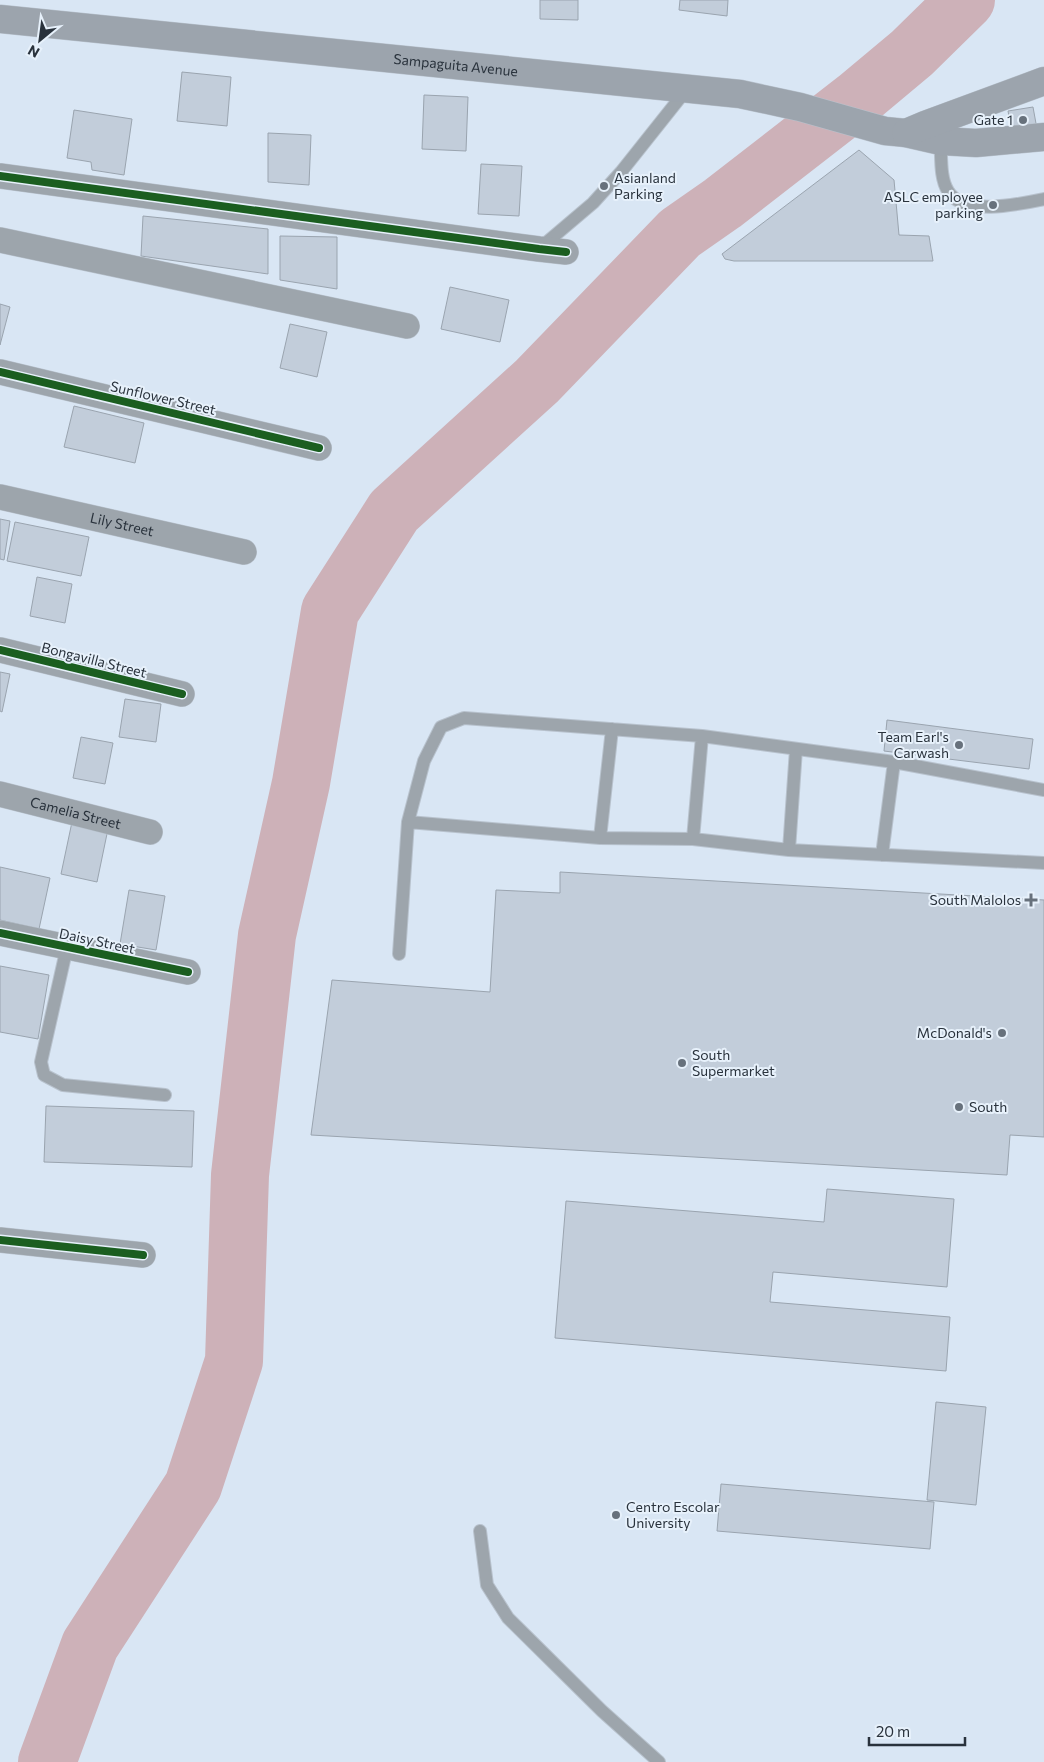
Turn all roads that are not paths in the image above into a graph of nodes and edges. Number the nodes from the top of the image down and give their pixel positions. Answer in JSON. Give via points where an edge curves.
{"nodes":[{"id":1,"x":0,"y":19,"type":"edge"},
{"id":2,"x":1044,"y":81,"type":"edge"},
{"id":3,"x":687,"y":88,"type":"junction"},
{"id":4,"x":940,"y":131,"type":"junction"},
{"id":5,"x":1044,"y":136,"type":"edge"},
{"id":6,"x":0,"y":176,"type":"edge"},
{"id":7,"x":1044,"y":199,"type":"edge"},
{"id":8,"x":0,"y":240,"type":"edge"},
{"id":9,"x":539,"y":249,"type":"junction"},
{"id":10,"x":566,"y":252,"type":"dead end"},
{"id":11,"x":407,"y":326,"type":"dead end"},
{"id":12,"x":0,"y":372,"type":"edge"},
{"id":13,"x":320,"y":448,"type":"dead end"},
{"id":14,"x":0,"y":497,"type":"edge"},
{"id":15,"x":244,"y":552,"type":"dead end"},
{"id":16,"x":0,"y":650,"type":"edge"},
{"id":17,"x":182,"y":694,"type":"dead end"},
{"id":18,"x":612,"y":729,"type":"junction"},
{"id":19,"x":702,"y":736,"type":"junction"},
{"id":20,"x":796,"y":749,"type":"junction"},
{"id":21,"x":894,"y":762,"type":"junction"},
{"id":22,"x":1044,"y":790,"type":"edge"},
{"id":23,"x":0,"y":794,"type":"edge"},
{"id":24,"x":408,"y":822,"type":"junction"},
{"id":25,"x":150,"y":832,"type":"dead end"},
{"id":26,"x":600,"y":838,"type":"junction"},
{"id":27,"x":693,"y":839,"type":"junction"},
{"id":28,"x":789,"y":850,"type":"junction"},
{"id":29,"x":882,"y":855,"type":"junction"},
{"id":30,"x":1044,"y":862,"type":"edge"},
{"id":31,"x":0,"y":933,"type":"edge"},
{"id":32,"x":67,"y":948,"type":"junction"},
{"id":33,"x":399,"y":954,"type":"dead end"},
{"id":34,"x":188,"y":972,"type":"dead end"},
{"id":35,"x":165,"y":1095,"type":"dead end"},
{"id":36,"x":0,"y":1240,"type":"edge"},
{"id":37,"x":143,"y":1255,"type":"dead end"},
{"id":38,"x":480,"y":1531,"type":"dead end"},
{"id":39,"x":659,"y":1762,"type":"edge"}],
"edges":[{"from":1,"to":3,"type":"main road","name":"Sampaguita Avenue"},
{"from":2,"to":4,"type":"main road"},
{"from":3,"to":4,"type":"main road","name":"Sampaguita Avenue","via":[[800,106],[895,132]]},
{"from":3,"to":9,"type":"lane","via":[[593,203]]},
{"from":4,"to":5,"type":"main road","name":"Sampaguita Avenue","via":[[976,143]]},
{"from":4,"to":7,"type":"lane","via":[[943,180],[948,193],[960,203],[974,206],[1019,204]]},
{"from":6,"to":9,"type":"street"},
{"from":8,"to":11,"type":"street"},
{"from":9,"to":10,"type":"street"},
{"from":12,"to":13,"type":"street","name":"Sunflower Street"},
{"from":14,"to":15,"type":"street","name":"Lily Street"},
{"from":16,"to":17,"type":"street","name":"Bongavilla Street"},
{"from":18,"to":19,"type":"lane"},
{"from":18,"to":24,"type":"lane","via":[[464,718],[441,727],[424,761]]},
{"from":18,"to":26,"type":"lane"},
{"from":19,"to":20,"type":"lane"},
{"from":19,"to":27,"type":"lane"},
{"from":20,"to":21,"type":"lane"},
{"from":20,"to":28,"type":"lane"},
{"from":21,"to":22,"type":"lane"},
{"from":21,"to":29,"type":"lane"},
{"from":23,"to":25,"type":"street","name":"Camelia Street"},
{"from":24,"to":26,"type":"lane"},
{"from":24,"to":33,"type":"lane"},
{"from":26,"to":27,"type":"lane"},
{"from":27,"to":28,"type":"lane"},
{"from":28,"to":29,"type":"lane"},
{"from":29,"to":30,"type":"lane"},
{"from":31,"to":32,"type":"street","name":"Daisy Street"},
{"from":32,"to":34,"type":"street","name":"Daisy Street"},
{"from":32,"to":35,"type":"lane","via":[[40,1062],[44,1075],[63,1085]]},
{"from":36,"to":37,"type":"street"},
{"from":38,"to":39,"type":"lane","via":[[487,1585],[508,1618],[602,1712]]}]}
